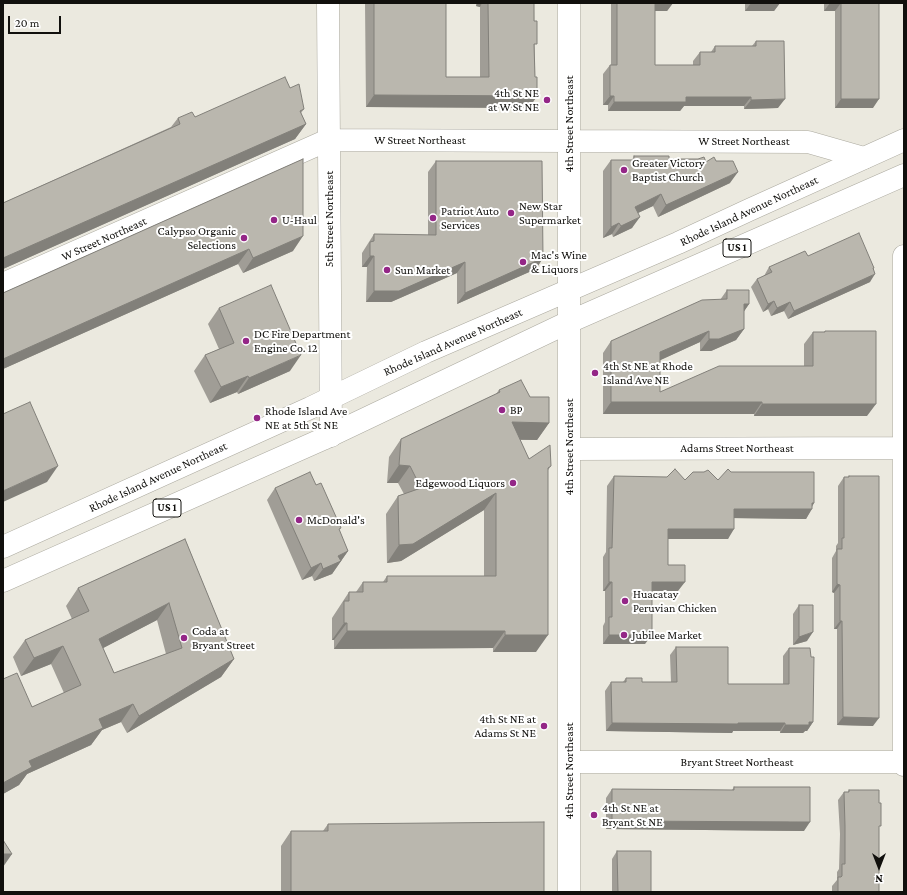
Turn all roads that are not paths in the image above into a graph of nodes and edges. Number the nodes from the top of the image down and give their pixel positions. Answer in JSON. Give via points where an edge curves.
{"nodes":[{"id":1,"x":328,"y":3,"type":"edge"},
{"id":2,"x":569,"y":3,"type":"edge"},
{"id":3,"x":328,"y":140,"type":"junction"},
{"id":4,"x":569,"y":140,"type":"junction"},
{"id":5,"x":904,"y":140,"type":"edge"},
{"id":6,"x":864,"y":158,"type":"junction"},
{"id":7,"x":904,"y":175,"type":"edge"},
{"id":8,"x":904,"y":256,"type":"edge"},
{"id":9,"x":3,"y":284,"type":"edge"},
{"id":10,"x":569,"y":290,"type":"junction"},
{"id":11,"x":569,"y":322,"type":"junction"},
{"id":12,"x":330,"y":399,"type":"junction"},
{"id":13,"x":330,"y":436,"type":"junction"},
{"id":14,"x":904,"y":448,"type":"edge"},
{"id":15,"x":570,"y":449,"type":"junction"},
{"id":16,"x":3,"y":547,"type":"edge"},
{"id":17,"x":3,"y":581,"type":"edge"},
{"id":18,"x":904,"y":605,"type":"edge"},
{"id":19,"x":569,"y":762,"type":"junction"},
{"id":20,"x":904,"y":764,"type":"edge"},
{"id":21,"x":569,"y":892,"type":"edge"}],
"edges":[{"from":1,"to":3,"type":"street","name":"5th Street Northeast"},
{"from":2,"to":4,"type":"street","name":"4th Street Northeast"},
{"from":3,"to":4,"type":"street","name":"W Street Northeast"},
{"from":3,"to":9,"type":"street","name":"W Street Northeast"},
{"from":3,"to":12,"type":"street","name":"5th Street Northeast"},
{"from":4,"to":6,"type":"street","name":"W Street Northeast","via":[[808,142]]},
{"from":4,"to":10,"type":"street","name":"4th Street Northeast"},
{"from":5,"to":6,"type":"street","name":"Rhode Island Avenue Northeast","number":"US 1"},
{"from":6,"to":10,"type":"street","name":"Rhode Island Avenue Northeast","number":"US 1"},
{"from":7,"to":11,"type":"street","number":"US 1"},
{"from":8,"to":14,"type":"street"},
{"from":10,"to":11,"type":"street","name":"4th Street Northeast"},
{"from":10,"to":12,"type":"street","name":"Rhode Island Avenue Northeast","number":"US 1","via":[[426,352]]},
{"from":11,"to":13,"type":"street","number":"US 1"},
{"from":11,"to":15,"type":"street","name":"4th Street Northeast"},
{"from":12,"to":13,"type":"street","name":"5th Street Northeast"},
{"from":12,"to":16,"type":"street","name":"Rhode Island Avenue Northeast","number":"US 1"},
{"from":13,"to":17,"type":"street","number":"US 1"},
{"from":14,"to":15,"type":"street","name":"Adams Street Northeast"},
{"from":14,"to":18,"type":"street"},
{"from":15,"to":19,"type":"street","name":"4th Street Northeast"},
{"from":18,"to":20,"type":"street"},
{"from":19,"to":20,"type":"street","name":"Bryant Street Northeast"},
{"from":19,"to":21,"type":"street","name":"4th Street Northeast"}]}
